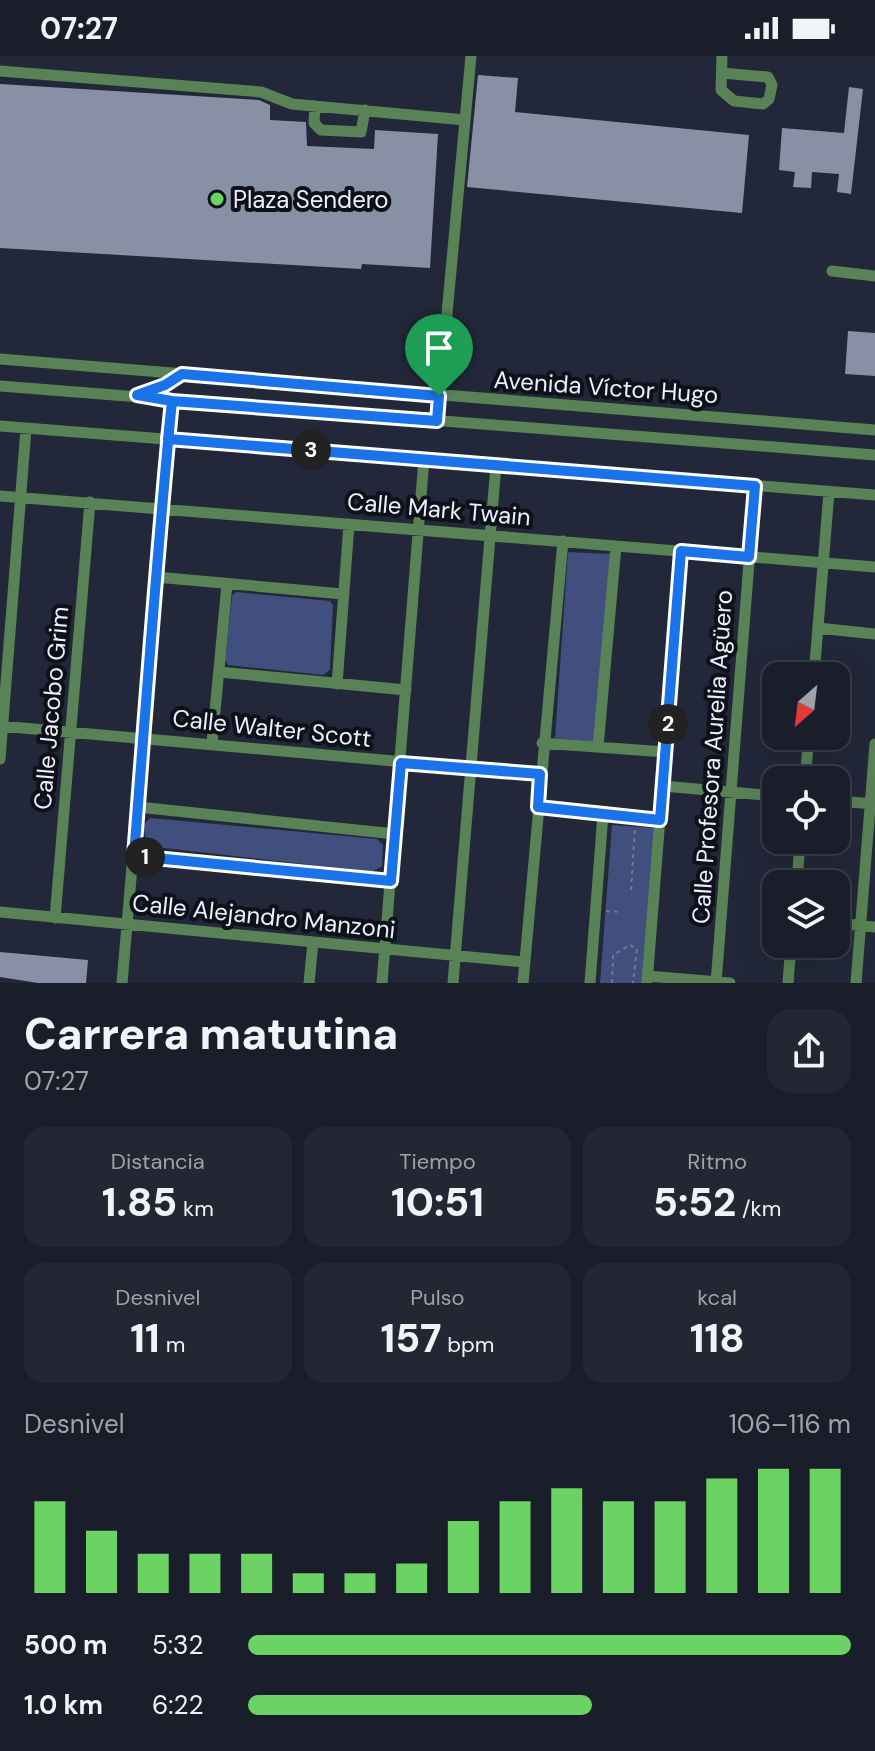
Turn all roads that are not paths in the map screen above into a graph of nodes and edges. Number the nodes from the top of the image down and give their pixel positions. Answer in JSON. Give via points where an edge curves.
{"nodes":[{"id":1,"x":471,"y":56,"type":"edge"},
{"id":2,"x":722,"y":56,"type":"edge"},
{"id":3,"x":0,"y":71,"type":"edge"},
{"id":4,"x":722,"y":73,"type":"junction"},
{"id":5,"x":315,"y":106,"type":"junction"},
{"id":6,"x":365,"y":110,"type":"junction"},
{"id":7,"x":465,"y":120,"type":"junction"},
{"id":8,"x":832,"y":271,"type":"dead end"},
{"id":9,"x":875,"y":276,"type":"edge"},
{"id":10,"x":0,"y":359,"type":"edge"},
{"id":11,"x":182,"y":374,"type":"junction"},
{"id":12,"x":0,"y":386,"type":"edge"},
{"id":13,"x":137,"y":395,"type":"junction"},
{"id":14,"x":439,"y":396,"type":"junction"},
{"id":15,"x":172,"y":401,"type":"junction"},
{"id":16,"x":437,"y":421,"type":"junction"},
{"id":17,"x":0,"y":426,"type":"edge"},
{"id":18,"x":26,"y":429,"type":"junction"},
{"id":19,"x":875,"y":430,"type":"edge"},
{"id":20,"x":168,"y":439,"type":"junction"},
{"id":21,"x":875,"y":455,"type":"edge"},
{"id":22,"x":424,"y":459,"type":"junction"},
{"id":23,"x":496,"y":465,"type":"junction"},
{"id":24,"x":755,"y":486,"type":"junction"},
{"id":25,"x":829,"y":492,"type":"junction"},
{"id":26,"x":875,"y":495,"type":"edge"},
{"id":27,"x":0,"y":496,"type":"edge"},
{"id":28,"x":19,"y":497,"type":"junction"},
{"id":29,"x":90,"y":502,"type":"junction"},
{"id":30,"x":162,"y":508,"type":"junction"},
{"id":31,"x":349,"y":524,"type":"junction"},
{"id":32,"x":418,"y":530,"type":"junction"},
{"id":33,"x":492,"y":535,"type":"junction"},
{"id":34,"x":563,"y":541,"type":"junction"},
{"id":35,"x":616,"y":546,"type":"junction"},
{"id":36,"x":681,"y":551,"type":"junction"},
{"id":37,"x":749,"y":557,"type":"junction"},
{"id":38,"x":823,"y":563,"type":"junction"},
{"id":39,"x":875,"y":567,"type":"edge"},
{"id":40,"x":156,"y":577,"type":"junction"},
{"id":41,"x":227,"y":584,"type":"junction"},
{"id":42,"x":6,"y":592,"type":"edge"},
{"id":43,"x":343,"y":594,"type":"junction"},
{"id":44,"x":818,"y":628,"type":"junction"},
{"id":45,"x":875,"y":634,"type":"edge"},
{"id":46,"x":815,"y":662,"type":"edge"},
{"id":47,"x":219,"y":672,"type":"junction"},
{"id":48,"x":337,"y":684,"type":"junction"},
{"id":49,"x":406,"y":690,"type":"junction"},
{"id":50,"x":2,"y":726,"type":"edge"},
{"id":51,"x":72,"y":731,"type":"junction"},
{"id":52,"x":143,"y":738,"type":"junction"},
{"id":53,"x":212,"y":743,"type":"junction"},
{"id":54,"x":542,"y":743,"type":"junction"},
{"id":55,"x":875,"y":744,"type":"edge"},
{"id":56,"x":598,"y":747,"type":"junction"},
{"id":57,"x":665,"y":752,"type":"junction"},
{"id":58,"x":0,"y":759,"type":"edge"},
{"id":59,"x":401,"y":763,"type":"junction"},
{"id":60,"x":471,"y":770,"type":"junction"},
{"id":61,"x":540,"y":774,"type":"junction"},
{"id":62,"x":663,"y":786,"type":"junction"},
{"id":63,"x":732,"y":792,"type":"junction"},
{"id":64,"x":762,"y":795,"type":"edge"},
{"id":65,"x":850,"y":802,"type":"edge"},
{"id":66,"x":872,"y":804,"type":"edge"},
{"id":67,"x":138,"y":807,"type":"junction"},
{"id":68,"x":538,"y":807,"type":"junction"},
{"id":69,"x":603,"y":814,"type":"junction"},
{"id":70,"x":660,"y":820,"type":"junction"},
{"id":71,"x":395,"y":834,"type":"junction"},
{"id":72,"x":134,"y":856,"type":"junction"},
{"id":73,"x":869,"y":876,"type":"edge"},
{"id":74,"x":391,"y":881,"type":"junction"},
{"id":75,"x":0,"y":912,"type":"edge"},
{"id":76,"x":55,"y":918,"type":"junction"},
{"id":77,"x":127,"y":924,"type":"junction"},
{"id":78,"x":850,"y":924,"type":"edge"},
{"id":79,"x":860,"y":925,"type":"junction"},
{"id":80,"x":875,"y":927,"type":"edge"},
{"id":81,"x":313,"y":942,"type":"junction"},
{"id":82,"x":386,"y":950,"type":"junction"},
{"id":83,"x":455,"y":956,"type":"junction"},
{"id":84,"x":790,"y":958,"type":"edge"},
{"id":85,"x":524,"y":962,"type":"junction"},
{"id":86,"x":648,"y":980,"type":"edge"},
{"id":87,"x":716,"y":982,"type":"edge"},
{"id":88,"x":122,"y":983,"type":"edge"},
{"id":89,"x":309,"y":983,"type":"edge"},
{"id":90,"x":382,"y":983,"type":"edge"},
{"id":91,"x":453,"y":983,"type":"edge"},
{"id":92,"x":523,"y":983,"type":"edge"},
{"id":93,"x":590,"y":983,"type":"edge"},
{"id":94,"x":730,"y":983,"type":"edge"},
{"id":95,"x":788,"y":983,"type":"edge"},
{"id":96,"x":856,"y":983,"type":"edge"}],
"edges":[{"from":1,"to":7,"type":"street"},
{"from":2,"to":4,"type":"street"},
{"from":3,"to":5,"type":"street","via":[[261,92]]},
{"from":4,"to":4,"type":"street","via":[[721,90],[734,101],[763,104],[772,94],[768,77]]},
{"from":5,"to":6,"type":"street"},
{"from":5,"to":6,"type":"street","via":[[314,123],[321,130],[361,132]]},
{"from":6,"to":7,"type":"street"},
{"from":7,"to":14,"type":"street"},
{"from":8,"to":9,"type":"street"},
{"from":10,"to":11,"type":"street","name":"Avenida Víctor Hugo"},
{"from":11,"to":13,"type":"street"},
{"from":11,"to":14,"type":"street","name":"Avenida Víctor Hugo"},
{"from":12,"to":13,"type":"street","name":"Avenida Víctor Hugo"},
{"from":13,"to":15,"type":"street","name":"Avenida Víctor Hugo"},
{"from":14,"to":16,"type":"street"},
{"from":14,"to":19,"type":"street","name":"Avenida Víctor Hugo"},
{"from":15,"to":16,"type":"street","name":"Avenida Víctor Hugo"},
{"from":15,"to":20,"type":"street"},
{"from":16,"to":21,"type":"street","name":"Avenida Víctor Hugo"},
{"from":17,"to":18,"type":"street"},
{"from":18,"to":20,"type":"street"},
{"from":18,"to":28,"type":"street"},
{"from":20,"to":22,"type":"street"},
{"from":20,"to":30,"type":"street"},
{"from":22,"to":23,"type":"street"},
{"from":22,"to":32,"type":"street"},
{"from":23,"to":24,"type":"street"},
{"from":23,"to":33,"type":"street"},
{"from":24,"to":25,"type":"street"},
{"from":24,"to":37,"type":"street","name":"Calle Profesora Aurelia Agüero"},
{"from":25,"to":26,"type":"street"},
{"from":25,"to":38,"type":"street"},
{"from":27,"to":28,"type":"street","name":"Calle Mark Twain"},
{"from":28,"to":29,"type":"street","name":"Calle Mark Twain"},
{"from":28,"to":42,"type":"street"},
{"from":29,"to":30,"type":"street","name":"Calle Mark Twain"},
{"from":29,"to":51,"type":"street","name":"Calle Jacobo Grim"},
{"from":30,"to":31,"type":"street","name":"Calle Mark Twain"},
{"from":30,"to":40,"type":"street"},
{"from":31,"to":32,"type":"street","name":"Calle Mark Twain"},
{"from":31,"to":43,"type":"street"},
{"from":32,"to":33,"type":"street","name":"Calle Mark Twain"},
{"from":32,"to":49,"type":"street"},
{"from":33,"to":34,"type":"street","name":"Calle Mark Twain"},
{"from":33,"to":60,"type":"street"},
{"from":34,"to":35,"type":"street","name":"Calle Mark Twain"},
{"from":34,"to":54,"type":"street"},
{"from":35,"to":36,"type":"street","name":"Calle Mark Twain"},
{"from":35,"to":56,"type":"street"},
{"from":36,"to":37,"type":"street","name":"Calle Mark Twain"},
{"from":36,"to":57,"type":"street"},
{"from":37,"to":38,"type":"street","name":"Calle Mark Twain"},
{"from":37,"to":63,"type":"street","name":"Calle Profesora Aurelia Agüero"},
{"from":38,"to":39,"type":"street","name":"Calle Mark Twain"},
{"from":38,"to":44,"type":"street"},
{"from":40,"to":41,"type":"street"},
{"from":40,"to":52,"type":"street"},
{"from":41,"to":43,"type":"street"},
{"from":41,"to":47,"type":"street"},
{"from":42,"to":50,"type":"street"},
{"from":43,"to":48,"type":"street"},
{"from":44,"to":45,"type":"street"},
{"from":44,"to":46,"type":"street"},
{"from":47,"to":48,"type":"street"},
{"from":47,"to":53,"type":"street"},
{"from":48,"to":49,"type":"street"},
{"from":49,"to":59,"type":"street"},
{"from":50,"to":51,"type":"street","name":"Calle Walter Scott"},
{"from":50,"to":58,"type":"street"},
{"from":51,"to":52,"type":"street","name":"Calle Walter Scott"},
{"from":51,"to":76,"type":"street","name":"Calle Jacobo Grim"},
{"from":52,"to":53,"type":"street","name":"Calle Walter Scott"},
{"from":52,"to":67,"type":"street"},
{"from":53,"to":59,"type":"street","name":"Calle Walter Scott"},
{"from":54,"to":56,"type":"street"},
{"from":54,"to":61,"type":"street"},
{"from":55,"to":66,"type":"street"},
{"from":56,"to":57,"type":"street"},
{"from":57,"to":62,"type":"street"},
{"from":59,"to":60,"type":"street","name":"Calle Walter Scott"},
{"from":59,"to":71,"type":"street"},
{"from":60,"to":61,"type":"street","name":"Calle Walter Scott"},
{"from":60,"to":83,"type":"street"},
{"from":61,"to":68,"type":"street"},
{"from":62,"to":63,"type":"street"},
{"from":62,"to":70,"type":"street"},
{"from":63,"to":64,"type":"street"},
{"from":63,"to":87,"type":"street","name":"Calle Profesora Aurelia Agüero"},
{"from":65,"to":66,"type":"street"},
{"from":66,"to":73,"type":"street"},
{"from":67,"to":71,"type":"street"},
{"from":67,"to":72,"type":"street"},
{"from":68,"to":69,"type":"street"},
{"from":68,"to":85,"type":"street"},
{"from":69,"to":70,"type":"street"},
{"from":69,"to":93,"type":"street"},
{"from":70,"to":86,"type":"street"},
{"from":71,"to":74,"type":"street"},
{"from":72,"to":74,"type":"street"},
{"from":72,"to":77,"type":"street"},
{"from":73,"to":79,"type":"street"},
{"from":74,"to":82,"type":"street"},
{"from":75,"to":76,"type":"street","name":"Calle Alejandro Manzoni"},
{"from":76,"to":77,"type":"street","name":"Calle Alejandro Manzoni"},
{"from":77,"to":81,"type":"street","name":"Calle Alejandro Manzoni"},
{"from":77,"to":88,"type":"street"},
{"from":78,"to":79,"type":"street"},
{"from":79,"to":80,"type":"street"},
{"from":79,"to":96,"type":"street"},
{"from":81,"to":82,"type":"street","name":"Calle Alejandro Manzoni"},
{"from":81,"to":89,"type":"street"},
{"from":82,"to":83,"type":"street","name":"Calle Alejandro Manzoni"},
{"from":82,"to":90,"type":"street"},
{"from":83,"to":85,"type":"street","name":"Calle Alejandro Manzoni"},
{"from":83,"to":91,"type":"street"},
{"from":84,"to":95,"type":"street"},
{"from":85,"to":92,"type":"street"},
{"from":86,"to":87,"type":"street"},
{"from":87,"to":94,"type":"street"}]}
